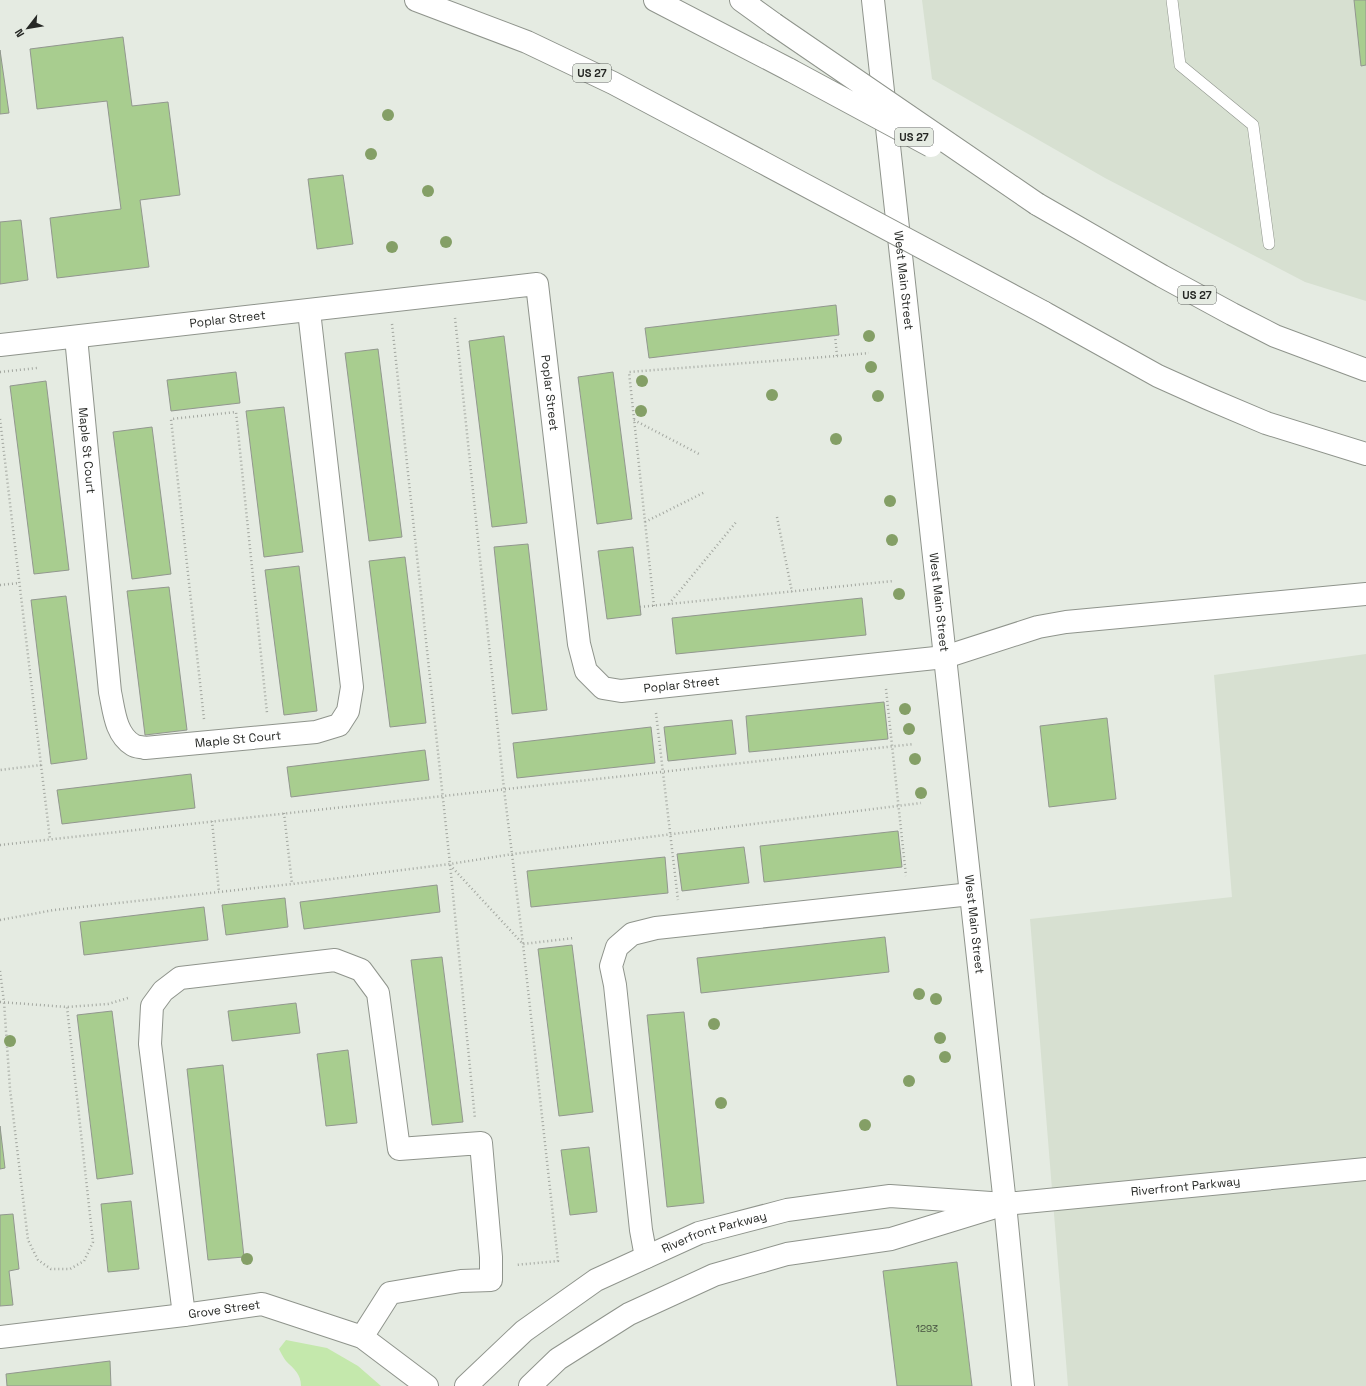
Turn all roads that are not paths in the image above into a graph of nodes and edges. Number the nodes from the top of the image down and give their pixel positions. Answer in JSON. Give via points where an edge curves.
{"nodes":[{"id":1,"x":416,"y":0,"type":"edge"},
{"id":2,"x":655,"y":0,"type":"edge"},
{"id":3,"x":741,"y":0,"type":"edge"},
{"id":4,"x":873,"y":0,"type":"edge"},
{"id":5,"x":1172,"y":0,"type":"edge"},
{"id":6,"x":1037,"y":204,"type":"junction"},
{"id":7,"x":1269,"y":244,"type":"dead end"},
{"id":8,"x":309,"y":311,"type":"junction"},
{"id":9,"x":76,"y":337,"type":"junction"},
{"id":10,"x":0,"y":345,"type":"edge"},
{"id":11,"x":1366,"y":370,"type":"edge"},
{"id":12,"x":1366,"y":454,"type":"edge"},
{"id":13,"x":1366,"y":594,"type":"edge"},
{"id":14,"x":945,"y":657,"type":"junction"},
{"id":15,"x":971,"y":894,"type":"junction"},
{"id":16,"x":1366,"y":1169,"type":"edge"},
{"id":17,"x":1005,"y":1204,"type":"junction"},
{"id":18,"x":646,"y":1257,"type":"junction"},
{"id":19,"x":184,"y":1315,"type":"junction"},
{"id":20,"x":0,"y":1337,"type":"edge"},
{"id":21,"x":362,"y":1337,"type":"junction"},
{"id":22,"x":427,"y":1386,"type":"edge"},
{"id":23,"x":466,"y":1386,"type":"edge"},
{"id":24,"x":530,"y":1386,"type":"edge"},
{"id":25,"x":1023,"y":1386,"type":"edge"}],
"edges":[{"from":1,"to":12,"type":"main road","number":"US 27","bridge":true,"via":[[527,42],[613,83],[1158,376],[1266,423]]},
{"from":2,"to":6,"type":"main road","number":"US 27","bridge":true},
{"from":3,"to":6,"type":"main road","bridge":true},
{"from":4,"to":14,"type":"main road","name":"West Main Street"},
{"from":5,"to":7,"type":"lane","via":[[1180,66],[1253,125]]},
{"from":6,"to":11,"type":"main road","number":"US 27","via":[[1162,276],[1275,336]]},
{"from":8,"to":9,"type":"main road","name":"Poplar Street"},
{"from":8,"to":9,"type":"main road","name":"Maple St Court","via":[[352,687],[348,711],[339,725],[316,732],[145,748],[134,745],[124,737],[115,720],[110,692]]},
{"from":8,"to":14,"type":"main road","name":"Poplar Street","via":[[537,284],[578,637],[586,671],[603,688],[621,691]]},
{"from":9,"to":10,"type":"main road","name":"Poplar Street"},
{"from":13,"to":14,"type":"main road","name":"Poplar Street","via":[[1066,622],[1038,627]]},
{"from":14,"to":15,"type":"main road","name":"West Main Street"},
{"from":15,"to":17,"type":"main road","name":"West Main Street"},
{"from":15,"to":18,"type":"main road","via":[[656,928],[632,934],[617,946],[611,966]]},
{"from":16,"to":17,"type":"main road","name":"Riverfront Parkway"},
{"from":17,"to":18,"type":"main road","name":"Riverfront Parkway","via":[[890,1196],[786,1210],[699,1233]]},
{"from":17,"to":24,"type":"main road","name":"Riverfront Parkway","via":[[891,1240],[787,1254],[714,1275],[629,1314],[558,1359]]},
{"from":17,"to":25,"type":"main road","name":"West Main Street"},
{"from":18,"to":23,"type":"main road","name":"Riverfront Parkway","via":[[596,1280],[524,1331]]},
{"from":19,"to":20,"type":"main road","name":"Grove Street"},
{"from":19,"to":21,"type":"main road","name":"Grove Street","via":[[262,1304]]},
{"from":19,"to":21,"type":"main road","via":[[150,1044],[152,1006],[163,991],[180,978],[335,960],[361,970],[378,993],[399,1149],[479,1143],[491,1257],[491,1280],[461,1281],[390,1292]]},
{"from":21,"to":22,"type":"main road","name":"Grove Street"}]}
